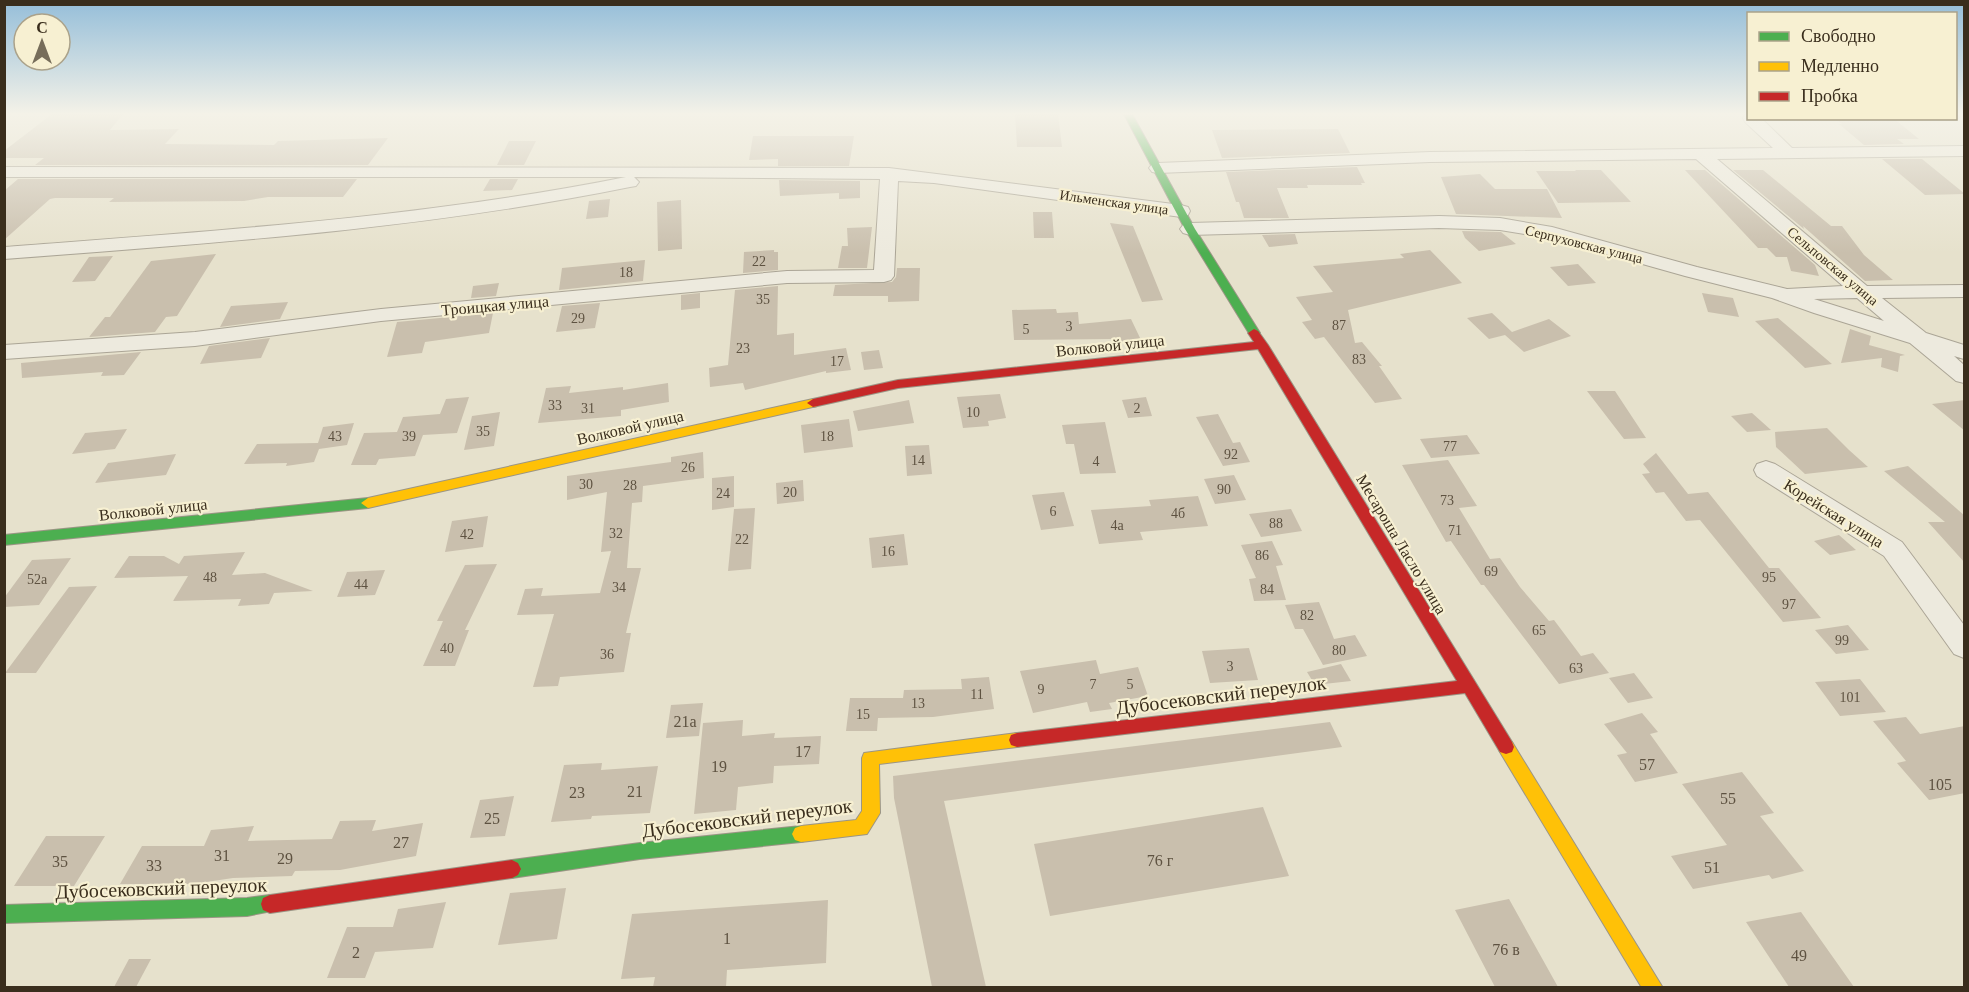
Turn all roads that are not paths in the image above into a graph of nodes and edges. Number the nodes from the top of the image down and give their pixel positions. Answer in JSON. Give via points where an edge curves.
{"nodes":[{"id":1,"x":1154,"y":160,"type":"edge"},
{"id":2,"x":1349,"y":160,"type":"edge"},
{"id":3,"x":1708,"y":160,"type":"edge"},
{"id":4,"x":1158,"y":168,"type":"junction"},
{"id":5,"x":680,"y":171,"type":"junction"},
{"id":6,"x":4,"y":172,"type":"edge"},
{"id":7,"x":889,"y":173,"type":"junction"},
{"id":8,"x":1181,"y":211,"type":"junction"},
{"id":9,"x":1190,"y":229,"type":"junction"},
{"id":10,"x":4,"y":253,"type":"edge"},
{"id":11,"x":1965,"y":291,"type":"edge"},
{"id":12,"x":1779,"y":293,"type":"junction"},
{"id":13,"x":1863,"y":293,"type":"junction"},
{"id":14,"x":1920,"y":339,"type":"junction"},
{"id":15,"x":1262,"y":345,"type":"junction"},
{"id":16,"x":4,"y":352,"type":"edge"},
{"id":17,"x":1965,"y":352,"type":"edge"},
{"id":18,"x":1965,"y":376,"type":"edge"},
{"id":19,"x":1766,"y":470,"type":"dead end"},
{"id":20,"x":4,"y":540,"type":"edge"},
{"id":21,"x":1965,"y":646,"type":"edge"},
{"id":22,"x":1469,"y":686,"type":"junction"},
{"id":23,"x":4,"y":914,"type":"edge"},
{"id":24,"x":1653,"y":987,"type":"edge"}],
"edges":[{"from":1,"to":4,"type":"street","name":"Месароша Ласло улица"},
{"from":2,"to":4,"type":"street"},
{"from":3,"to":13,"type":"street","name":"Сельповская улица"},
{"from":4,"to":8,"type":"street","name":"Месароша Ласло улица"},
{"from":5,"to":6,"type":"street","name":"Ильменская улица"},
{"from":5,"to":7,"type":"street","name":"Ильменская улица"},
{"from":5,"to":10,"type":"street","via":[[505,205],[377,223]]},
{"from":7,"to":8,"type":"street","name":"Ильменская улица"},
{"from":7,"to":16,"type":"street","name":"Троицкая улица","via":[[884,276],[787,278],[381,315],[195,339]]},
{"from":8,"to":9,"type":"street","name":"Месароша Ласло улица"},
{"from":9,"to":12,"type":"street","name":"Серпуховская улица","via":[[1500,224],[1552,233]]},
{"from":9,"to":15,"type":"street","name":"Месароша Ласло улица"},
{"from":11,"to":13,"type":"street"},
{"from":12,"to":13,"type":"street"},
{"from":12,"to":14,"type":"street","name":"Серпуховская улица"},
{"from":13,"to":14,"type":"street","name":"Сельповская улица"},
{"from":14,"to":17,"type":"street","name":"Серпуховская улица"},
{"from":14,"to":18,"type":"street","name":"Сельповская улица"},
{"from":15,"to":20,"type":"street","name":"Волковой улица","via":[[897,384],[363,504]]},
{"from":15,"to":22,"type":"street","name":"Месароша Ласло улица"},
{"from":19,"to":21,"type":"street","name":"Корейская улица","via":[[1893,549]]},
{"from":22,"to":23,"type":"street","name":"Дубосековский переулок","via":[[870,758],[871,813],[861,828],[640,851],[247,907]]},
{"from":22,"to":24,"type":"street","name":"Месароша Ласло улица"}]}
